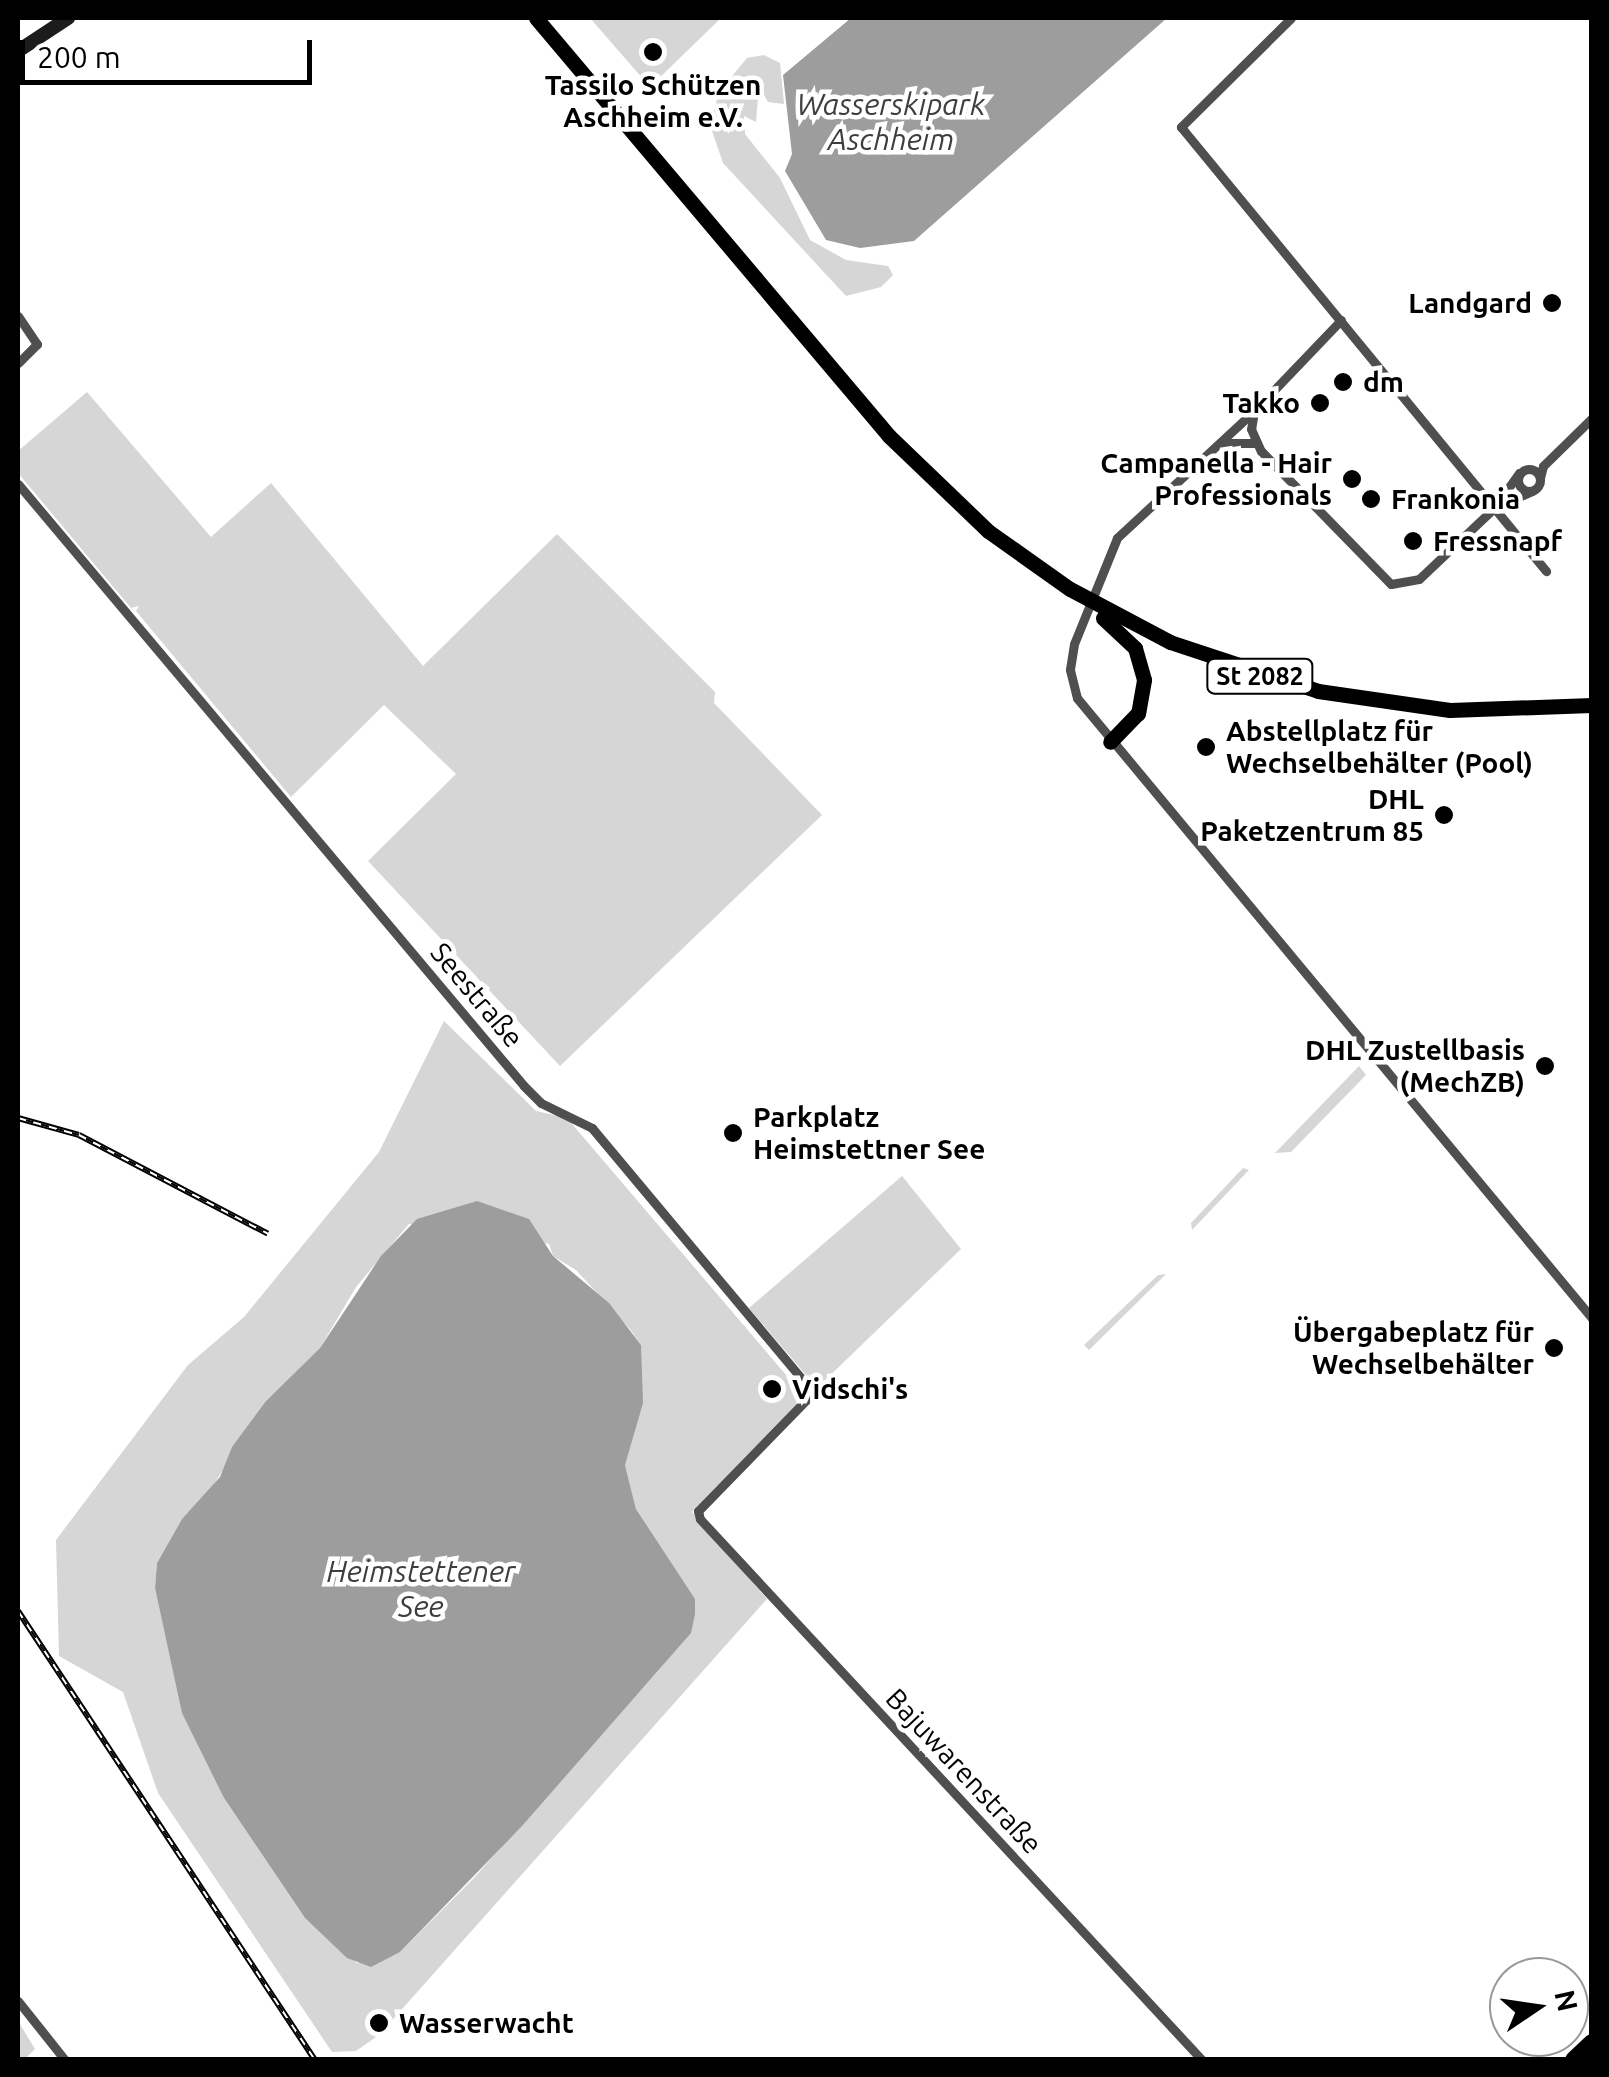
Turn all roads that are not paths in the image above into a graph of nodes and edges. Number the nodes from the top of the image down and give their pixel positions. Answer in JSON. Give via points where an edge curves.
{"nodes":[{"id":1,"x":68,"y":18,"type":"edge"},
{"id":2,"x":536,"y":18,"type":"edge"},
{"id":3,"x":1291,"y":18,"type":"edge"},
{"id":4,"x":18,"y":51,"type":"edge"},
{"id":5,"x":18,"y":316,"type":"edge"},
{"id":6,"x":1340,"y":320,"type":"junction"},
{"id":7,"x":18,"y":363,"type":"edge"},
{"id":8,"x":1254,"y":411,"type":"junction"},
{"id":9,"x":1592,"y":418,"type":"edge"},
{"id":10,"x":1256,"y":443,"type":"junction"},
{"id":11,"x":1220,"y":444,"type":"junction"},
{"id":12,"x":1543,"y":466,"type":"junction"},
{"id":13,"x":1524,"y":471,"type":"junction"},
{"id":14,"x":1540,"y":478,"type":"junction"},
{"id":15,"x":18,"y":484,"type":"edge"},
{"id":16,"x":1533,"y":490,"type":"junction"},
{"id":17,"x":1494,"y":508,"type":"junction"},
{"id":18,"x":1546,"y":572,"type":"dead end"},
{"id":19,"x":1050,"y":576,"type":"junction"},
{"id":20,"x":1592,"y":705,"type":"edge"},
{"id":21,"x":1110,"y":742,"type":"junction"},
{"id":22,"x":1592,"y":1318,"type":"edge"},
{"id":23,"x":698,"y":1511,"type":"joint"},
{"id":24,"x":18,"y":2001,"type":"edge"},
{"id":25,"x":1592,"y":2043,"type":"edge"},
{"id":26,"x":65,"y":2060,"type":"edge"},
{"id":27,"x":1202,"y":2060,"type":"edge"},
{"id":28,"x":1574,"y":2060,"type":"edge"}],
"edges":[{"from":1,"to":4,"type":"main road"},
{"from":2,"to":19,"type":"main road","number":"St 2082","via":[[888,436],[952,500]]},
{"from":3,"to":6,"type":"street","via":[[1182,127]]},
{"from":5,"to":7,"type":"street","via":[[37,344]]},
{"from":6,"to":8,"type":"street"},
{"from":6,"to":17,"type":"street"},
{"from":8,"to":10,"type":"street"},
{"from":8,"to":11,"type":"street"},
{"from":9,"to":12,"type":"street"},
{"from":10,"to":11,"type":"street"},
{"from":10,"to":17,"type":"street","via":[[1391,584],[1419,579]]},
{"from":11,"to":21,"type":"street","via":[[1124,529],[1082,622],[1072,682],[1082,708]]},
{"from":12,"to":13,"type":"street"},
{"from":12,"to":14,"type":"street"},
{"from":13,"to":14,"type":"street"},
{"from":13,"to":16,"type":"street","via":[[1520,487]]},
{"from":13,"to":17,"type":"street"},
{"from":14,"to":16,"type":"street"},
{"from":15,"to":23,"type":"street","name":"Seestraße","via":[[524,1086],[541,1103],[592,1128],[803,1380],[806,1400]]},
{"from":16,"to":17,"type":"street"},
{"from":17,"to":18,"type":"street"},
{"from":19,"to":20,"type":"main road","number":"St 2082","via":[[1170,642],[1318,691],[1450,710]]},
{"from":19,"to":21,"type":"main road","via":[[1062,593],[1124,634],[1142,664],[1138,714]]},
{"from":21,"to":22,"type":"street"},
{"from":23,"to":27,"type":"street","name":"Bajuwarenstraße"},
{"from":24,"to":26,"type":"street"},
{"from":25,"to":28,"type":"highway"}]}
